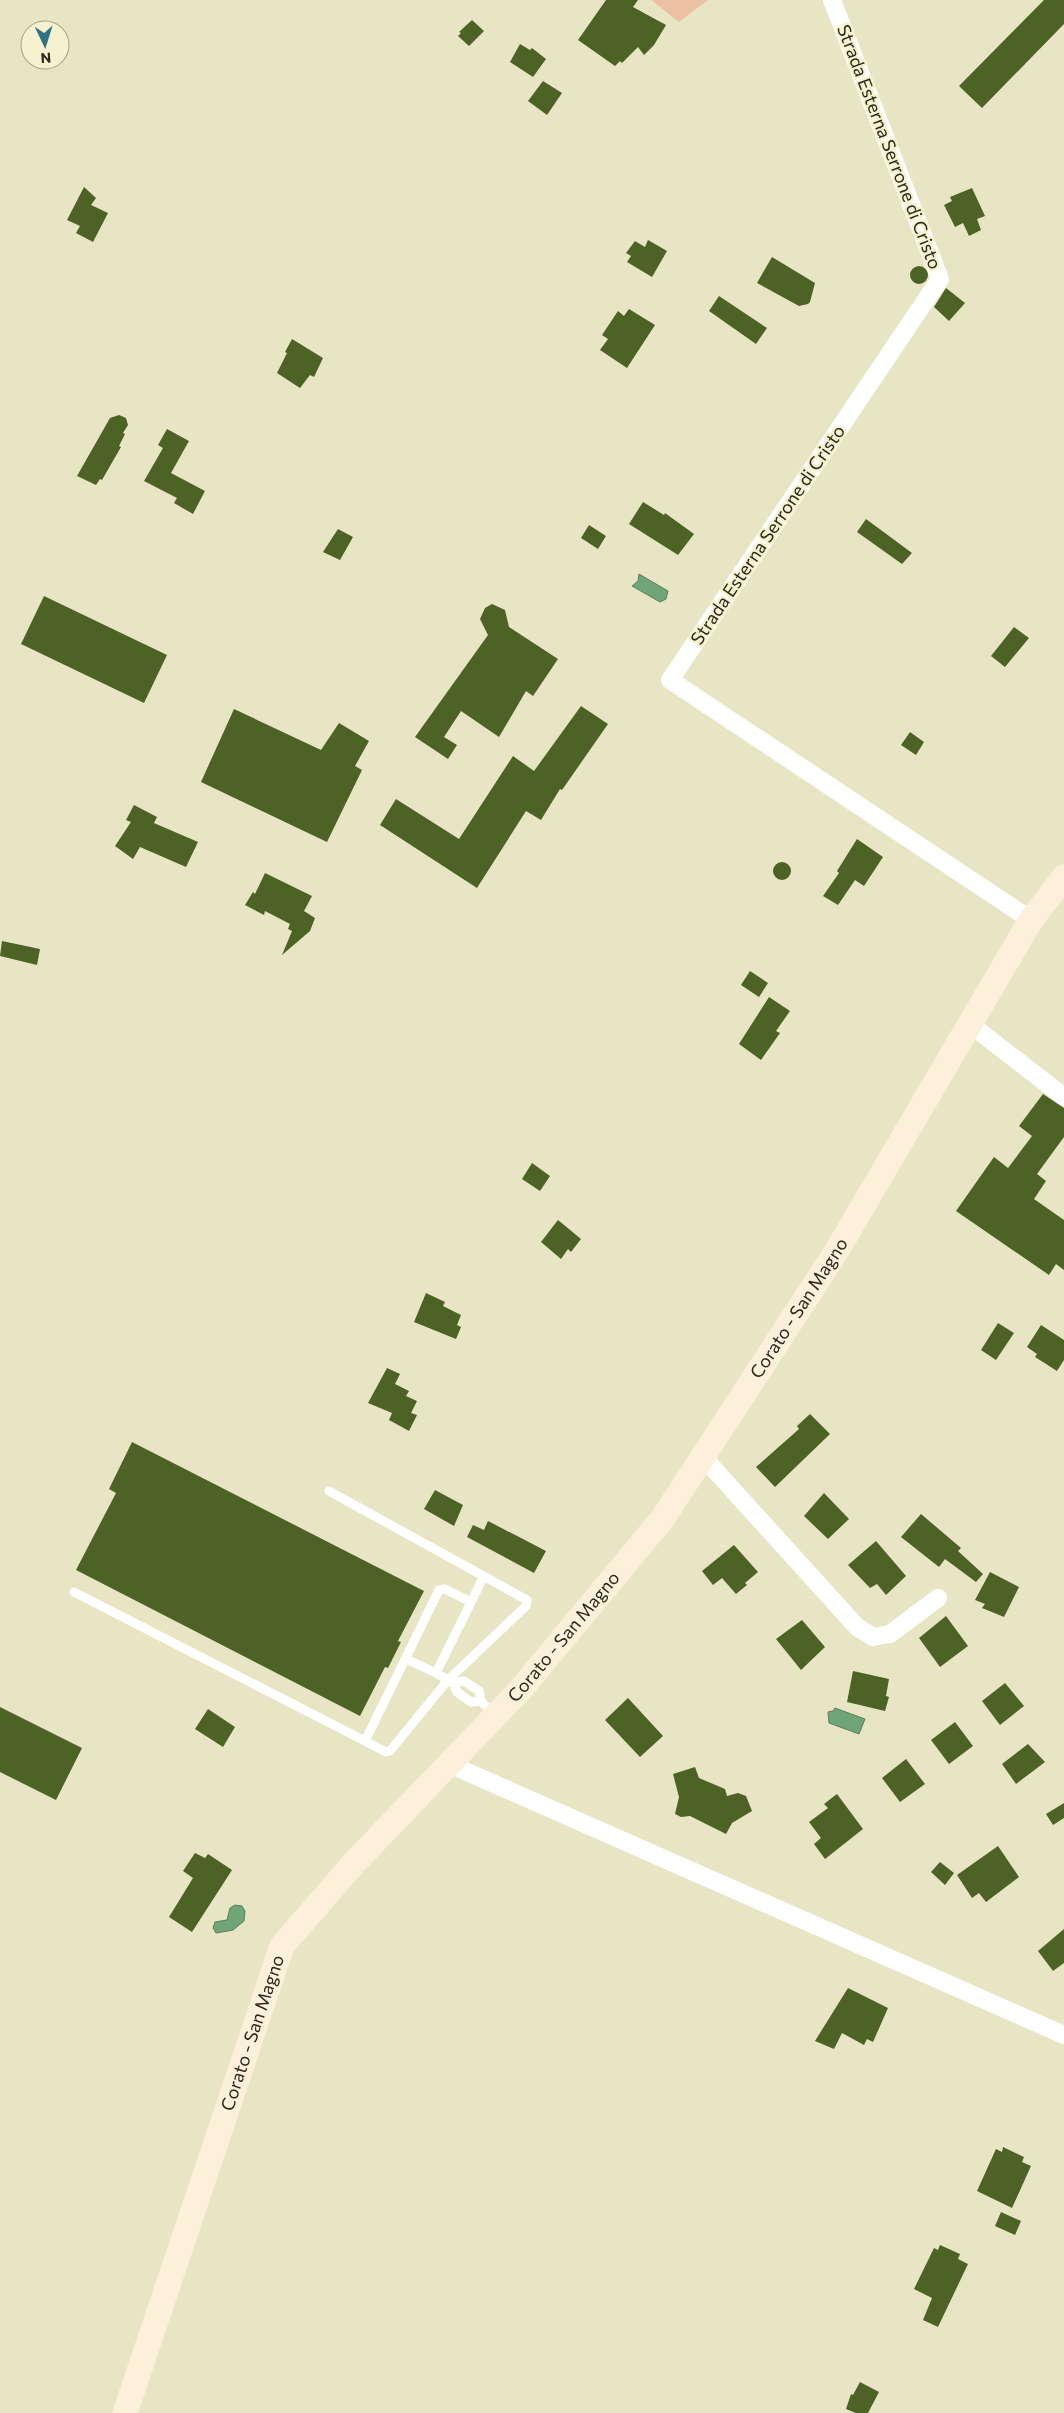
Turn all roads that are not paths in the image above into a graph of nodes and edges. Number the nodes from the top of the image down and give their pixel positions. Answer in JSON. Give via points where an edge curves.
{"nodes":[{"id":1,"x":832,"y":0,"type":"edge"},
{"id":2,"x":1064,"y":877,"type":"edge"},
{"id":3,"x":1031,"y":920,"type":"junction"},
{"id":4,"x":970,"y":1024,"type":"junction"},
{"id":5,"x":1064,"y":1097,"type":"edge"},
{"id":6,"x":703,"y":1457,"type":"junction"},
{"id":7,"x":329,"y":1491,"type":"dead end"},
{"id":8,"x":484,"y":1576,"type":"junction"},
{"id":9,"x":74,"y":1592,"type":"dead end"},
{"id":10,"x":938,"y":1598,"type":"dead end"},
{"id":11,"x":471,"y":1602,"type":"junction"},
{"id":12,"x":406,"y":1659,"type":"junction"},
{"id":13,"x":436,"y":1673,"type":"junction"},
{"id":14,"x":451,"y":1682,"type":"junction"},
{"id":15,"x":488,"y":1708,"type":"junction"},
{"id":16,"x":365,"y":1741,"type":"junction"},
{"id":17,"x":448,"y":1764,"type":"junction"},
{"id":18,"x":1064,"y":2035,"type":"edge"},
{"id":19,"x":126,"y":2413,"type":"edge"}],
"edges":[{"from":1,"to":3,"type":"street","name":"Strada Esterna Serrone di Cristo","via":[[940,279],[670,680]]},
{"from":2,"to":3,"type":"main road","name":"Corato - San Magno"},
{"from":3,"to":4,"type":"main road","name":"Corato - San Magno"},
{"from":4,"to":5,"type":"street"},
{"from":4,"to":6,"type":"main road","name":"Corato - San Magno","via":[[836,1252]]},
{"from":6,"to":10,"type":"street","via":[[857,1626],[873,1637],[890,1634]]},
{"from":6,"to":15,"type":"main road","name":"Corato - San Magno","via":[[663,1518],[521,1689]]},
{"from":7,"to":8,"type":"lane"},
{"from":8,"to":11,"type":"lane"},
{"from":8,"to":14,"type":"lane","via":[[527,1600],[526,1606]]},
{"from":9,"to":16,"type":"lane"},
{"from":11,"to":12,"type":"lane","via":[[445,1588],[439,1590]]},
{"from":11,"to":13,"type":"lane"},
{"from":12,"to":13,"type":"lane"},
{"from":12,"to":16,"type":"lane"},
{"from":13,"to":14,"type":"lane"},
{"from":14,"to":15,"type":"lane","via":[[457,1692],[471,1702]]},
{"from":14,"to":16,"type":"lane","via":[[390,1750],[386,1752]]},
{"from":15,"to":17,"type":"main road","name":"Corato - San Magno"},
{"from":17,"to":18,"type":"street"},
{"from":17,"to":19,"type":"main road","name":"Corato - San Magno","via":[[354,1863],[282,1946]]}]}
